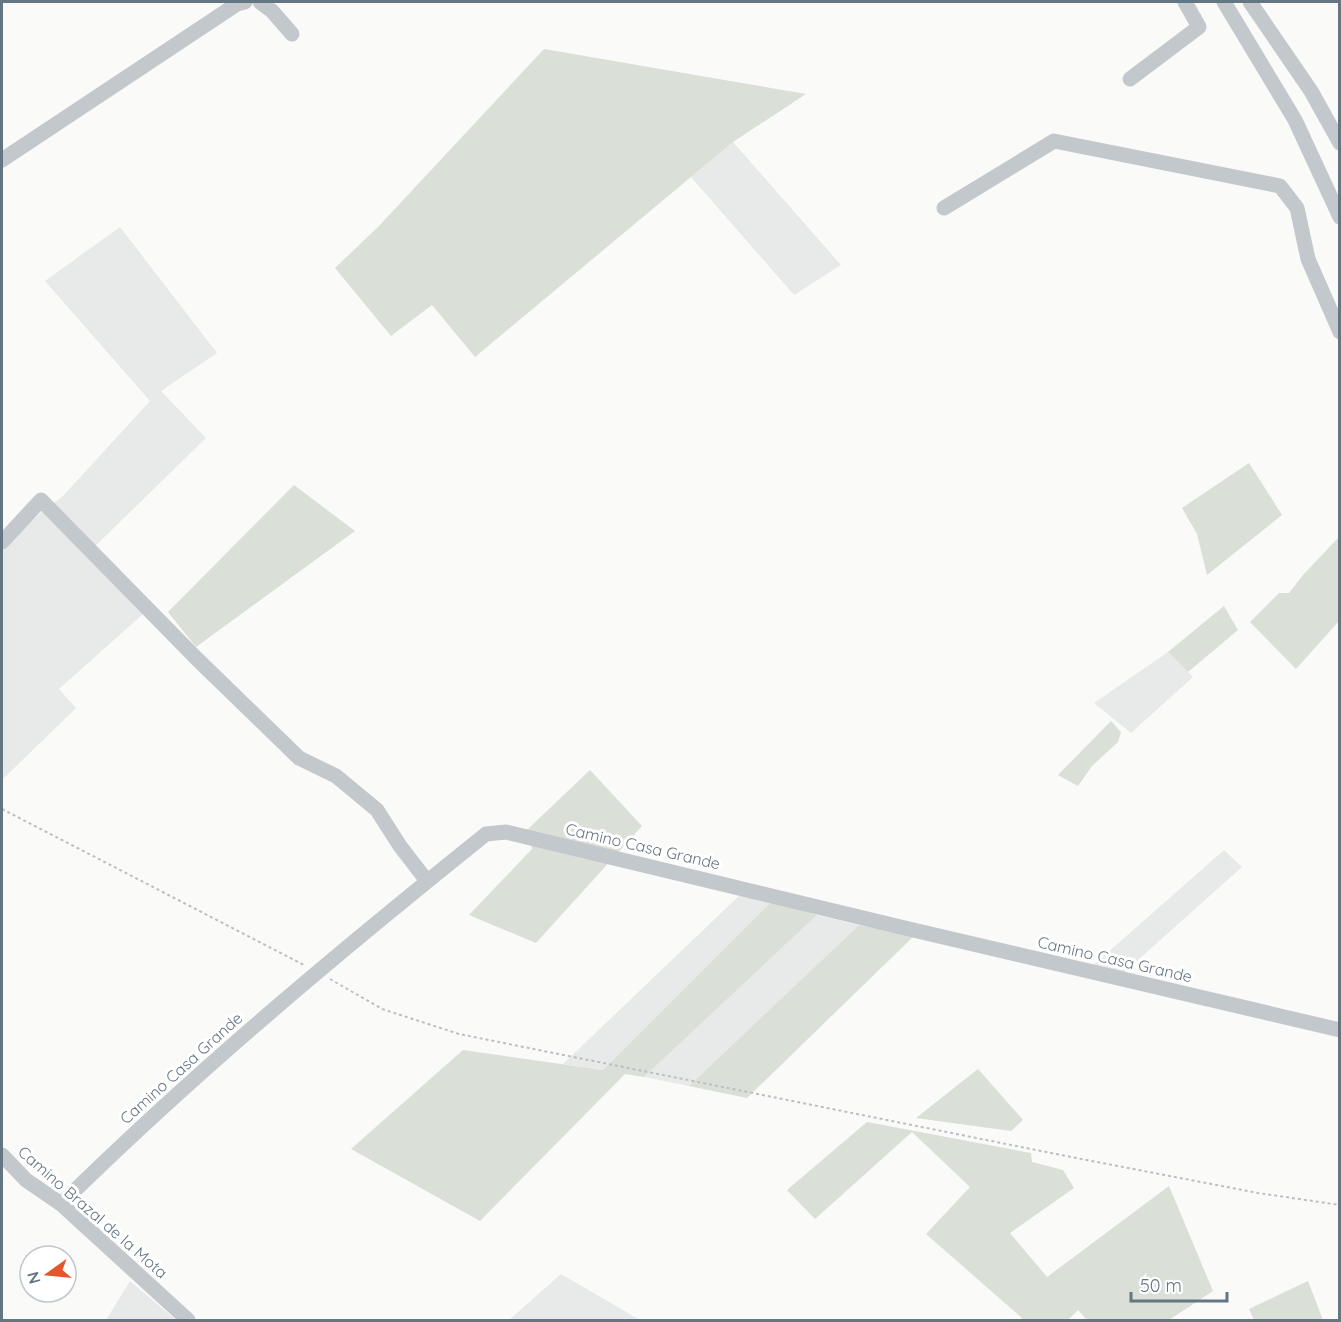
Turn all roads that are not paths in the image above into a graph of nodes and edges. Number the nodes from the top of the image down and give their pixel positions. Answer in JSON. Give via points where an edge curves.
{"nodes":[{"id":1,"x":245,"y":2,"type":"edge"},
{"id":2,"x":260,"y":2,"type":"edge"},
{"id":3,"x":1185,"y":2,"type":"edge"},
{"id":4,"x":1224,"y":2,"type":"edge"},
{"id":5,"x":1250,"y":2,"type":"edge"},
{"id":6,"x":292,"y":34,"type":"dead end"},
{"id":7,"x":1130,"y":79,"type":"dead end"},
{"id":8,"x":1340,"y":143,"type":"edge"},
{"id":9,"x":2,"y":160,"type":"edge"},
{"id":10,"x":944,"y":208,"type":"dead end"},
{"id":11,"x":1340,"y":217,"type":"edge"},
{"id":12,"x":1340,"y":332,"type":"edge"},
{"id":13,"x":2,"y":542,"type":"edge"},
{"id":14,"x":427,"y":881,"type":"junction"},
{"id":15,"x":1340,"y":1030,"type":"edge"},
{"id":16,"x":2,"y":1155,"type":"edge"},
{"id":17,"x":61,"y":1204,"type":"junction"},
{"id":18,"x":188,"y":1320,"type":"edge"}],
"edges":[{"from":1,"to":9,"type":"street","via":[[227,10]]},
{"from":2,"to":6,"type":"street"},
{"from":3,"to":7,"type":"street","via":[[1199,27]]},
{"from":4,"to":11,"type":"street","via":[[1295,120]]},
{"from":5,"to":8,"type":"street","via":[[1311,91]]},
{"from":10,"to":12,"type":"street","via":[[1054,141],[1280,186],[1297,208],[1308,259]]},
{"from":13,"to":14,"type":"street","via":[[41,500],[299,758],[336,776],[377,810]]},
{"from":14,"to":15,"type":"street","name":"Camino Casa Grande","via":[[486,834],[506,832]]},
{"from":14,"to":17,"type":"street","name":"Camino Casa Grande","via":[[116,1149]]},
{"from":16,"to":17,"type":"street","name":"Camino Brazal de la Mota","via":[[26,1180]]},
{"from":17,"to":18,"type":"street","name":"Camino Brazal de la Mota"}]}
